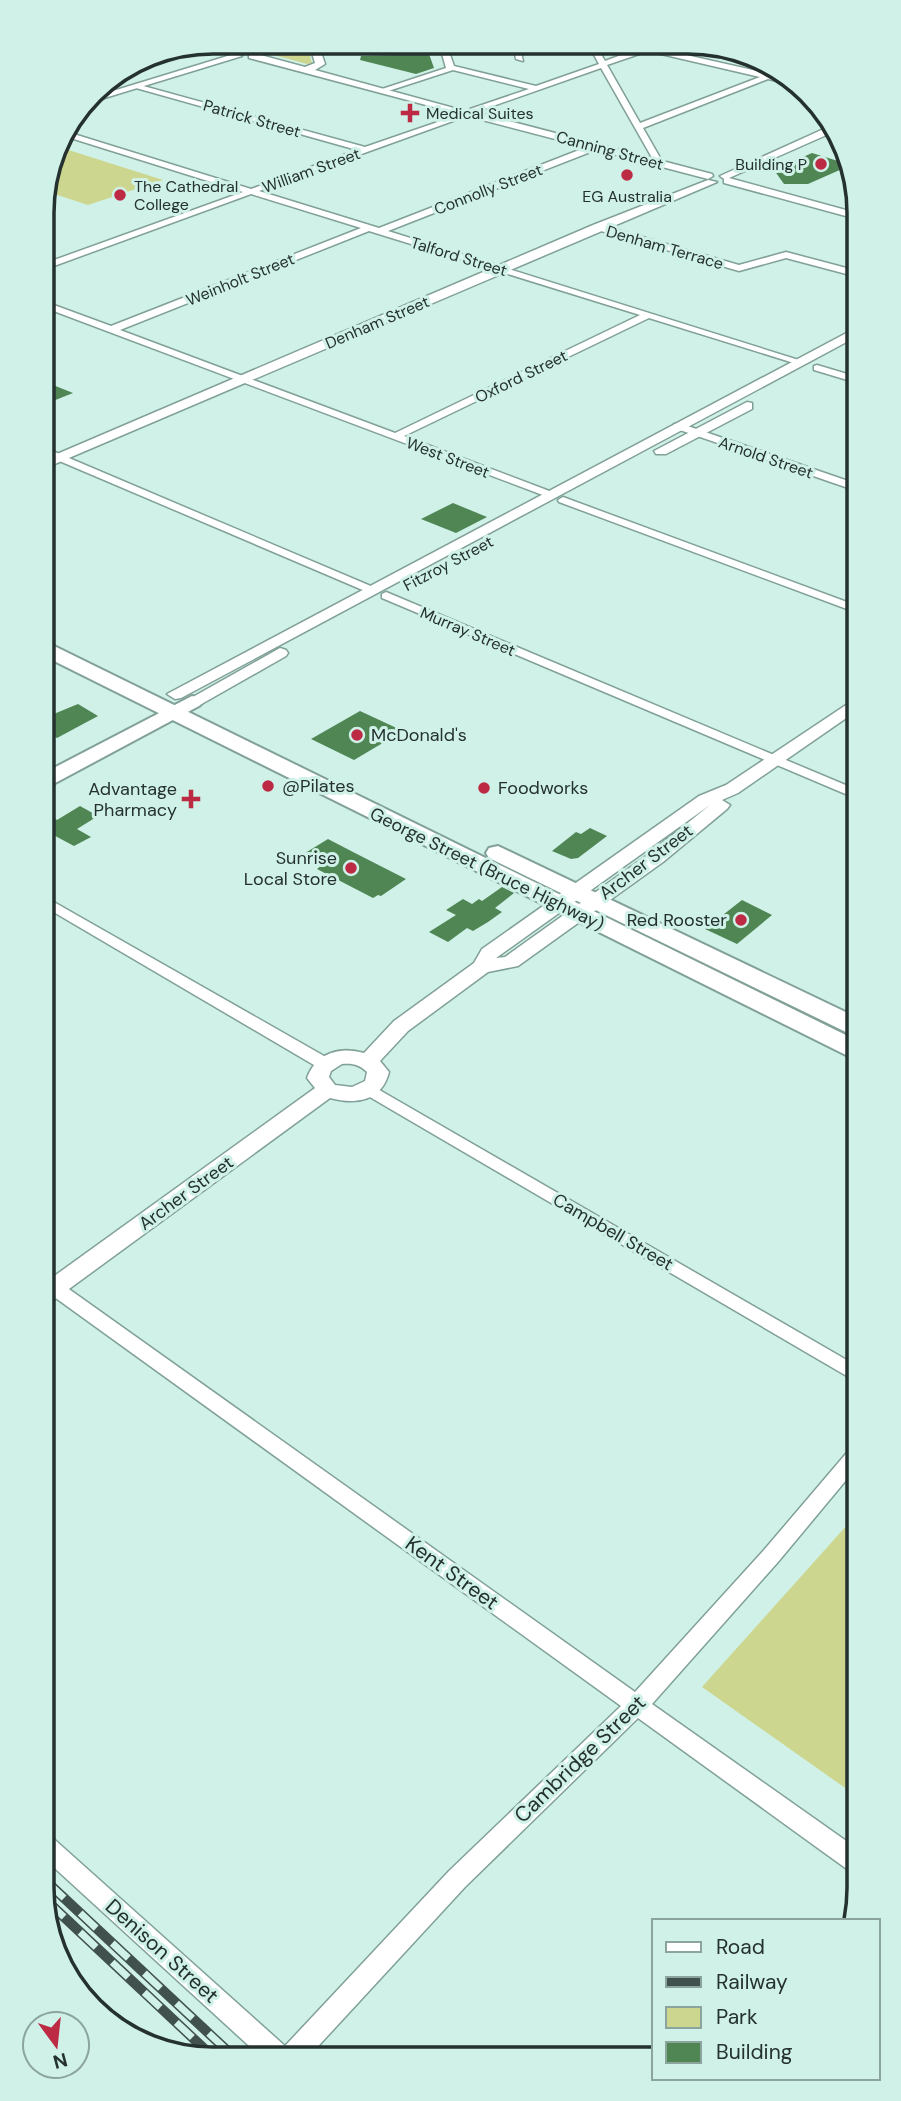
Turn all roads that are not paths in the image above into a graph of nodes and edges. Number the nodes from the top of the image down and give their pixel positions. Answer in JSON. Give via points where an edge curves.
{"nodes":[{"id":1,"x":247,"y":54,"type":"edge"},
{"id":2,"x":255,"y":54,"type":"edge"},
{"id":3,"x":317,"y":54,"type":"edge"},
{"id":4,"x":446,"y":54,"type":"edge"},
{"id":5,"x":519,"y":54,"type":"edge"},
{"id":6,"x":596,"y":54,"type":"edge"},
{"id":7,"x":626,"y":54,"type":"edge"},
{"id":8,"x":679,"y":54,"type":"edge"},
{"id":9,"x":707,"y":56,"type":"edge"},
{"id":10,"x":520,"y":59,"type":"dead end"},
{"id":11,"x":601,"y":63,"type":"junction"},
{"id":12,"x":451,"y":66,"type":"junction"},
{"id":13,"x":746,"y":66,"type":"edge"},
{"id":14,"x":753,"y":69,"type":"edge"},
{"id":15,"x":307,"y":70,"type":"junction"},
{"id":16,"x":766,"y":76,"type":"edge"},
{"id":17,"x":139,"y":86,"type":"junction"},
{"id":18,"x":532,"y":88,"type":"junction"},
{"id":19,"x":386,"y":91,"type":"junction"},
{"id":20,"x":106,"y":96,"type":"edge"},
{"id":21,"x":464,"y":112,"type":"junction"},
{"id":22,"x":640,"y":126,"type":"junction"},
{"id":23,"x":825,"y":132,"type":"edge"},
{"id":24,"x":74,"y":136,"type":"edge"},
{"id":25,"x":354,"y":147,"type":"junction"},
{"id":26,"x":596,"y":147,"type":"junction"},
{"id":27,"x":365,"y":150,"type":"junction"},
{"id":28,"x":659,"y":163,"type":"junction"},
{"id":29,"x":710,"y":179,"type":"junction"},
{"id":30,"x":726,"y":179,"type":"junction"},
{"id":31,"x":243,"y":188,"type":"junction"},
{"id":32,"x":253,"y":191,"type":"junction"},
{"id":33,"x":847,"y":213,"type":"edge"},
{"id":34,"x":597,"y":227,"type":"junction"},
{"id":35,"x":369,"y":228,"type":"junction"},
{"id":36,"x":380,"y":231,"type":"junction"},
{"id":37,"x":55,"y":256,"type":"edge"},
{"id":38,"x":55,"y":263,"type":"edge"},
{"id":39,"x":500,"y":269,"type":"junction"},
{"id":40,"x":847,"y":271,"type":"edge"},
{"id":41,"x":55,"y":309,"type":"edge"},
{"id":42,"x":648,"y":315,"type":"junction"},
{"id":43,"x":111,"y":330,"type":"junction"},
{"id":44,"x":847,"y":337,"type":"edge"},
{"id":45,"x":847,"y":352,"type":"edge"},
{"id":46,"x":800,"y":362,"type":"junction"},
{"id":47,"x":817,"y":368,"type":"junction"},
{"id":48,"x":847,"y":377,"type":"edge"},
{"id":49,"x":242,"y":380,"type":"junction"},
{"id":50,"x":678,"y":426,"type":"junction"},
{"id":51,"x":697,"y":433,"type":"junction"},
{"id":52,"x":394,"y":436,"type":"junction"},
{"id":53,"x":55,"y":455,"type":"edge"},
{"id":54,"x":61,"y":458,"type":"junction"},
{"id":55,"x":55,"y":461,"type":"edge"},
{"id":56,"x":847,"y":485,"type":"edge"},
{"id":57,"x":555,"y":497,"type":"junction"},
{"id":58,"x":369,"y":589,"type":"junction"},
{"id":59,"x":386,"y":596,"type":"junction"},
{"id":60,"x":847,"y":606,"type":"edge"},
{"id":61,"x":55,"y":635,"type":"edge"},
{"id":62,"x":271,"y":642,"type":"junction"},
{"id":63,"x":288,"y":649,"type":"junction"},
{"id":64,"x":55,"y":653,"type":"edge"},
{"id":65,"x":174,"y":703,"type":"junction"},
{"id":66,"x":847,"y":710,"type":"edge"},
{"id":67,"x":55,"y":759,"type":"edge"},
{"id":68,"x":774,"y":761,"type":"junction"},
{"id":69,"x":55,"y":776,"type":"edge"},
{"id":70,"x":847,"y":791,"type":"edge"},
{"id":71,"x":576,"y":902,"type":"junction"},
{"id":72,"x":55,"y":907,"type":"edge"},
{"id":73,"x":847,"y":1024,"type":"edge"},
{"id":74,"x":847,"y":1046,"type":"edge"},
{"id":75,"x":368,"y":1061,"type":"junction"},
{"id":76,"x":325,"y":1064,"type":"junction"},
{"id":77,"x":369,"y":1089,"type":"junction"},
{"id":78,"x":327,"y":1090,"type":"junction"},
{"id":79,"x":54,"y":1284,"type":"edge"},
{"id":80,"x":54,"y":1292,"type":"edge"},
{"id":81,"x":846,"y":1369,"type":"edge"},
{"id":82,"x":846,"y":1467,"type":"edge"},
{"id":83,"x":637,"y":1705,"type":"junction"},
{"id":84,"x":54,"y":1853,"type":"edge"},
{"id":85,"x":846,"y":1855,"type":"edge"},
{"id":86,"x":268,"y":2047,"type":"edge"},
{"id":87,"x":301,"y":2047,"type":"edge"}],
"edges":[{"from":1,"to":17,"type":"street"},
{"from":2,"to":15,"type":"street","name":"Canning Street"},
{"from":3,"to":15,"type":"street","via":[[320,64]]},
{"from":4,"to":12,"type":"street"},
{"from":5,"to":10,"type":"street"},
{"from":6,"to":11,"type":"street"},
{"from":7,"to":11,"type":"street","name":"William Street"},
{"from":8,"to":14,"type":"street"},
{"from":9,"to":13,"type":"street"},
{"from":11,"to":18,"type":"street","name":"William Street"},
{"from":11,"to":22,"type":"street"},
{"from":12,"to":18,"type":"street"},
{"from":12,"to":19,"type":"street"},
{"from":15,"to":19,"type":"street","name":"Canning Street"},
{"from":16,"to":22,"type":"street"},
{"from":17,"to":20,"type":"street"},
{"from":17,"to":25,"type":"street","name":"Patrick Street"},
{"from":18,"to":21,"type":"street","name":"William Street"},
{"from":19,"to":21,"type":"street","name":"Canning Street"},
{"from":21,"to":25,"type":"street","name":"William Street"},
{"from":21,"to":26,"type":"street","name":"Canning Street"},
{"from":21,"to":27,"type":"street","name":"William Street"},
{"from":22,"to":28,"type":"street"},
{"from":23,"to":30,"type":"street"},
{"from":24,"to":31,"type":"street","name":"Talford Street"},
{"from":25,"to":27,"type":"street","name":"Patrick Street"},
{"from":25,"to":31,"type":"street","name":"William Street"},
{"from":26,"to":28,"type":"street","name":"Canning Street"},
{"from":26,"to":36,"type":"street","name":"Connolly Street"},
{"from":27,"to":32,"type":"street","name":"William Street"},
{"from":28,"to":29,"type":"street","name":"Canning Street"},
{"from":29,"to":30,"type":"street"},
{"from":29,"to":34,"type":"street","name":"Denham Street"},
{"from":30,"to":33,"type":"street"},
{"from":31,"to":32,"type":"street","name":"Talford Street"},
{"from":31,"to":37,"type":"street","name":"William Street"},
{"from":32,"to":35,"type":"street","name":"Talford Street"},
{"from":32,"to":38,"type":"street","name":"William Street"},
{"from":34,"to":39,"type":"street","name":"Denham Street"},
{"from":34,"to":40,"type":"street","name":"Denham Terrace","via":[[739,268],[786,255]]},
{"from":35,"to":36,"type":"street","name":"Talford Street"},
{"from":35,"to":43,"type":"street","name":"Weinholt Street"},
{"from":36,"to":39,"type":"street","name":"Talford Street"},
{"from":39,"to":42,"type":"street","name":"Talford Street"},
{"from":39,"to":49,"type":"street","name":"Denham Street"},
{"from":41,"to":43,"type":"street","name":"West Street"},
{"from":42,"to":46,"type":"street","name":"Talford Street"},
{"from":42,"to":52,"type":"street","name":"Oxford Street"},
{"from":43,"to":49,"type":"street","name":"West Street"},
{"from":44,"to":46,"type":"street","name":"Fitzroy Street"},
{"from":45,"to":47,"type":"street","name":"Fitzroy Street"},
{"from":46,"to":47,"type":"street","name":"Talford Street"},
{"from":46,"to":50,"type":"street","name":"Fitzroy Street"},
{"from":47,"to":48,"type":"street","name":"Talford Street"},
{"from":47,"to":51,"type":"street","name":"Fitzroy Street"},
{"from":49,"to":52,"type":"street","name":"West Street"},
{"from":49,"to":54,"type":"street","name":"Denham Street"},
{"from":50,"to":51,"type":"street","name":"Arnold Street"},
{"from":50,"to":57,"type":"street","name":"Fitzroy Street"},
{"from":51,"to":56,"type":"street","name":"Arnold Street"},
{"from":51,"to":57,"type":"street","name":"Fitzroy Street"},
{"from":52,"to":57,"type":"street","name":"West Street"},
{"from":53,"to":54,"type":"street","name":"Murray Street"},
{"from":54,"to":55,"type":"street","name":"Denham Street"},
{"from":54,"to":58,"type":"street","name":"Murray Street"},
{"from":57,"to":58,"type":"street","name":"Fitzroy Street"},
{"from":57,"to":59,"type":"street","name":"Fitzroy Street"},
{"from":57,"to":60,"type":"street","name":"West Street"},
{"from":58,"to":59,"type":"street","name":"Murray Street"},
{"from":58,"to":62,"type":"street","name":"Fitzroy Street"},
{"from":59,"to":63,"type":"street","name":"Fitzroy Street"},
{"from":59,"to":68,"type":"street","name":"Murray Street"},
{"from":61,"to":65,"type":"highway","name":"George Street (Bruce Highway)"},
{"from":62,"to":63,"type":"street"},
{"from":62,"to":65,"type":"street","name":"Fitzroy Street"},
{"from":63,"to":65,"type":"street","name":"Fitzroy Street"},
{"from":64,"to":65,"type":"highway","name":"George Street (Bruce Highway)"},
{"from":65,"to":67,"type":"main road","name":"Fitzroy Street"},
{"from":65,"to":69,"type":"main road","name":"Fitzroy Street"},
{"from":65,"to":71,"type":"highway","name":"George Street (Bruce Highway)"},
{"from":66,"to":68,"type":"street","name":"Archer Street"},
{"from":68,"to":70,"type":"street","name":"Murray Street"},
{"from":68,"to":71,"type":"street","name":"Archer Street","via":[[732,789],[721,805]]},
{"from":71,"to":73,"type":"highway","name":"George Street (Bruce Highway)"},
{"from":71,"to":74,"type":"highway","name":"George Street (Bruce Highway)"},
{"from":71,"to":75,"type":"street","name":"Archer Street","via":[[511,962],[482,967],[401,1026]]},
{"from":72,"to":76,"type":"street"},
{"from":75,"to":76,"type":"street","via":[[351,1056]]},
{"from":75,"to":77,"type":"street","via":[[378,1072]]},
{"from":76,"to":78,"type":"street","via":[[318,1078]]},
{"from":77,"to":78,"type":"street","via":[[348,1096]]},
{"from":77,"to":81,"type":"street","name":"Campbell Street"},
{"from":78,"to":79,"type":"street","name":"Archer Street"},
{"from":80,"to":83,"type":"street","name":"Kent Street"},
{"from":82,"to":83,"type":"street","name":"Cambridge Street"},
{"from":83,"to":85,"type":"street","name":"Kent Street"},
{"from":83,"to":87,"type":"street","name":"Cambridge Street","via":[[457,1879]]},
{"from":84,"to":86,"type":"street","name":"Denison Street"}]}
